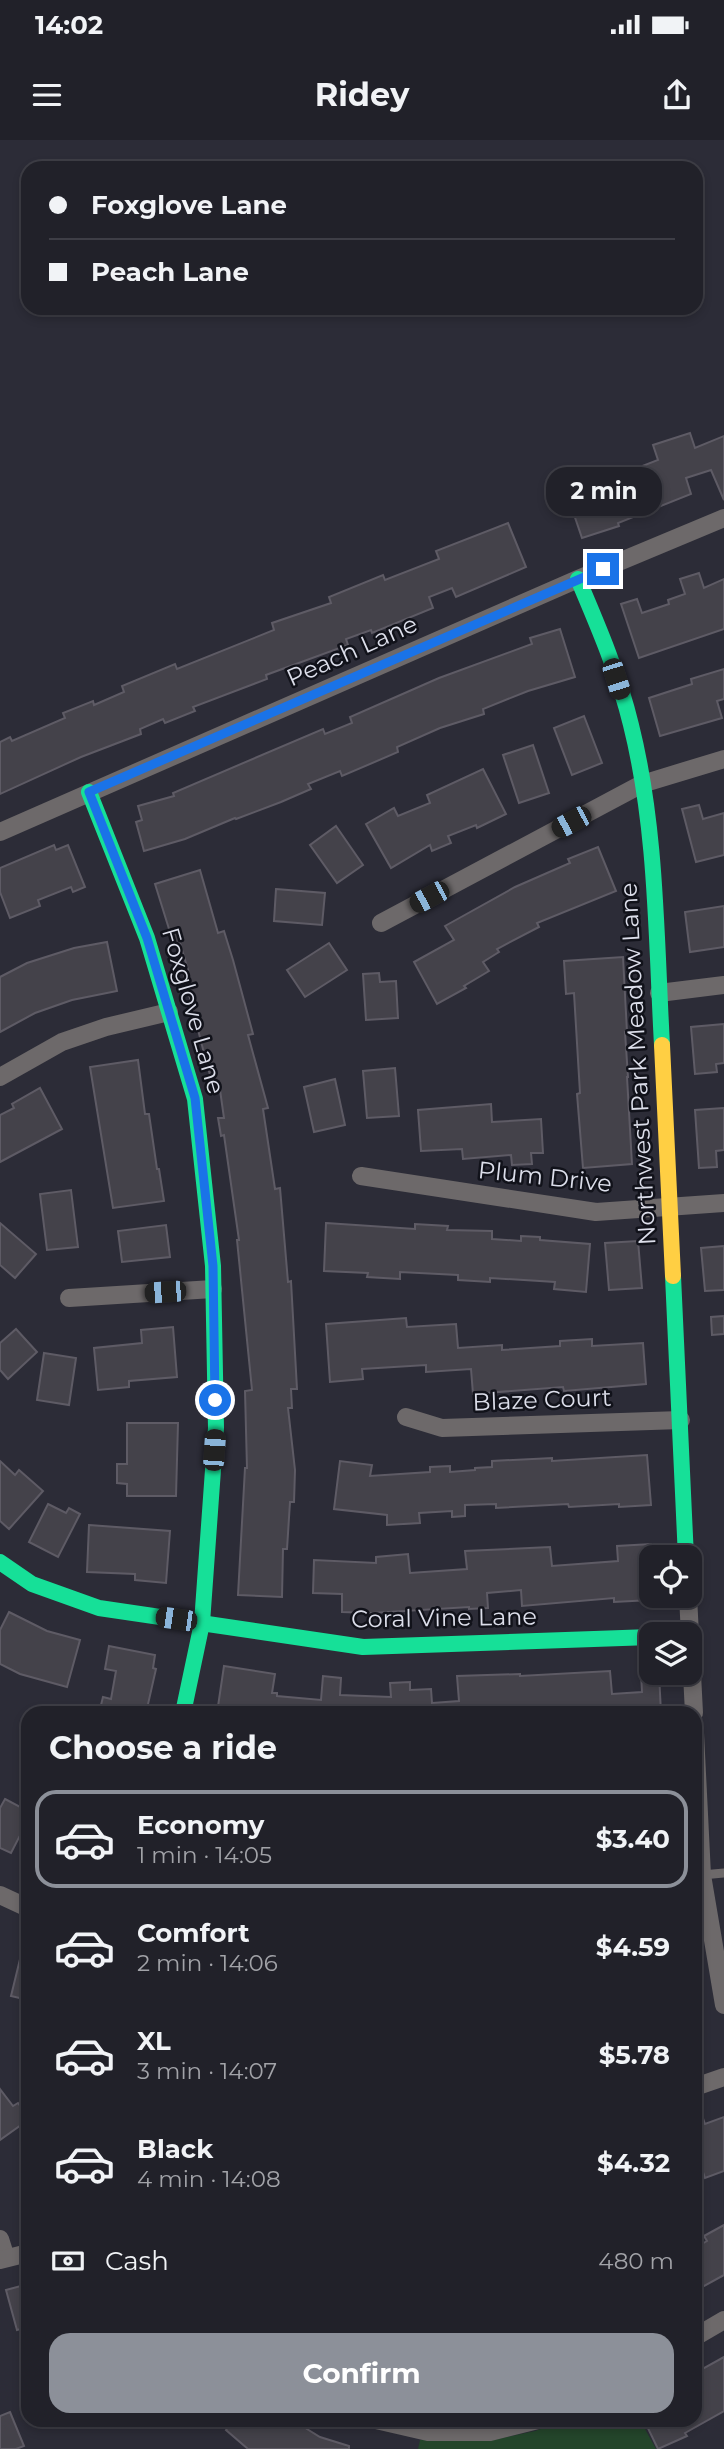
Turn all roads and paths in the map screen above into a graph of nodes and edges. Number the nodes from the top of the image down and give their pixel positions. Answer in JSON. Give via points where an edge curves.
{"nodes":[{"id":1,"x":724,"y":518,"type":"edge"},
{"id":2,"x":578,"y":579,"type":"junction"},
{"id":3,"x":724,"y":759,"type":"edge"},
{"id":4,"x":642,"y":784,"type":"junction"},
{"id":5,"x":89,"y":792,"type":"junction"},
{"id":6,"x":0,"y":832,"type":"edge"},
{"id":7,"x":382,"y":923,"type":"dead end"},
{"id":8,"x":724,"y":985,"type":"edge"},
{"id":9,"x":659,"y":992,"type":"junction"},
{"id":10,"x":169,"y":1012,"type":"junction"},
{"id":11,"x":0,"y":1077,"type":"edge"},
{"id":12,"x":361,"y":1176,"type":"dead end"},
{"id":13,"x":724,"y":1203,"type":"edge"},
{"id":14,"x":668,"y":1207,"type":"junction"},
{"id":15,"x":213,"y":1289,"type":"junction"},
{"id":16,"x":69,"y":1298,"type":"dead end"},
{"id":17,"x":406,"y":1418,"type":"dead end"},
{"id":18,"x":681,"y":1420,"type":"junction"},
{"id":19,"x":686,"y":1545,"type":"edge"},
{"id":20,"x":0,"y":1562,"type":"edge"},
{"id":21,"x":202,"y":1623,"type":"junction"},
{"id":22,"x":639,"y":1637,"type":"edge"},
{"id":23,"x":693,"y":1685,"type":"edge"},
{"id":24,"x":184,"y":1706,"type":"edge"},
{"id":25,"x":694,"y":1706,"type":"edge"},
{"id":26,"x":724,"y":1873,"type":"edge"},
{"id":27,"x":702,"y":1876,"type":"edge"},
{"id":28,"x":0,"y":1895,"type":"edge"},
{"id":29,"x":702,"y":1897,"type":"edge"},
{"id":30,"x":21,"y":1905,"type":"edge"},
{"id":31,"x":724,"y":2005,"type":"edge"},
{"id":32,"x":724,"y":2077,"type":"edge"},
{"id":33,"x":702,"y":2085,"type":"edge"},
{"id":34,"x":0,"y":2239,"type":"edge"},
{"id":35,"x":21,"y":2255,"type":"edge"},
{"id":36,"x":3,"y":2259,"type":"edge"},
{"id":37,"x":724,"y":2320,"type":"edge"},
{"id":38,"x":702,"y":2333,"type":"edge"},
{"id":39,"x":406,"y":2427,"type":"edge"},
{"id":40,"x":510,"y":2427,"type":"edge"}],
"edges":[{"from":1,"to":2,"type":"street","name":"Peach Lane"},
{"from":2,"to":4,"type":"street","name":"Northwest Park Meadow Lane","via":[[631,725]]},
{"from":2,"to":5,"type":"street","name":"Peach Lane"},
{"from":3,"to":4,"type":"street"},
{"from":4,"to":7,"type":"street"},
{"from":4,"to":9,"type":"street","name":"Northwest Park Meadow Lane","via":[[652,845]]},
{"from":5,"to":6,"type":"street","name":"Peach Lane"},
{"from":5,"to":10,"type":"street","name":"Foxglove Lane","via":[[147,938]]},
{"from":8,"to":9,"type":"street"},
{"from":9,"to":14,"type":"street","name":"Northwest Park Meadow Lane"},
{"from":10,"to":11,"type":"street","via":[[62,1042]]},
{"from":10,"to":15,"type":"street","name":"Foxglove Lane","via":[[195,1098]]},
{"from":12,"to":14,"type":"street","name":"Plum Drive","via":[[597,1212]]},
{"from":13,"to":14,"type":"street","name":"Plum Drive"},
{"from":14,"to":18,"type":"street","name":"Northwest Park Meadow Lane"},
{"from":15,"to":16,"type":"street"},
{"from":15,"to":21,"type":"street","name":"Foxglove Lane","via":[[216,1428]]},
{"from":17,"to":18,"type":"street","name":"Blaze Court","via":[[442,1427]]},
{"from":18,"to":19,"type":"street","name":"Northwest Park Meadow Lane"},
{"from":20,"to":21,"type":"street","name":"Coral Vine Lane","via":[[32,1584],[99,1608]]},
{"from":21,"to":22,"type":"street","name":"Coral Vine Lane","via":[[363,1647]]},
{"from":21,"to":24,"type":"street","name":"Foxglove Lane"},
{"from":23,"to":25,"type":"street"},
{"from":26,"to":27,"type":"lane"},
{"from":28,"to":30,"type":"street"},
{"from":29,"to":31,"type":"street"},
{"from":32,"to":33,"type":"street"},
{"from":34,"to":36,"type":"street"},
{"from":35,"to":36,"type":"street"},
{"from":37,"to":38,"type":"street"},
{"from":39,"to":40,"type":"street","via":[[428,2432],[490,2432]]}]}
